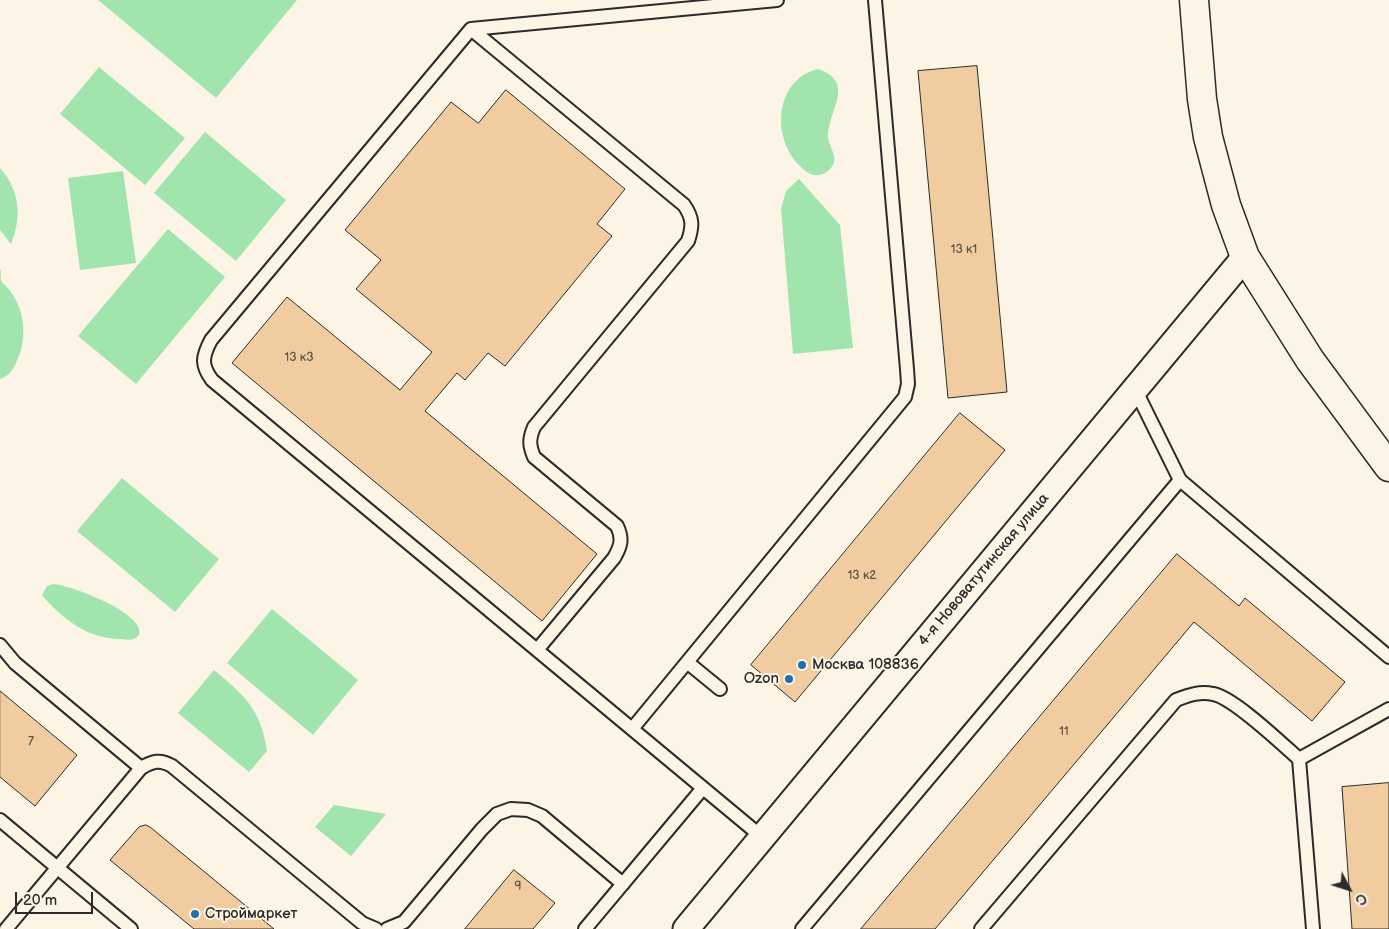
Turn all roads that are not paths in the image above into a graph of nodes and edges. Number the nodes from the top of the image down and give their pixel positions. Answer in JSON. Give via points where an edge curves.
{"nodes":[{"id":1,"x":778,"y":0,"type":"edge"},
{"id":2,"x":875,"y":0,"type":"edge"},
{"id":3,"x":1194,"y":0,"type":"edge"},
{"id":4,"x":471,"y":29,"type":"junction"},
{"id":5,"x":1245,"y":257,"type":"junction"},
{"id":6,"x":1135,"y":389,"type":"junction"},
{"id":7,"x":1389,"y":467,"type":"edge"},
{"id":8,"x":1180,"y":480,"type":"junction"},
{"id":9,"x":0,"y":645,"type":"edge"},
{"id":10,"x":537,"y":650,"type":"junction"},
{"id":11,"x":1389,"y":657,"type":"edge"},
{"id":12,"x":687,"y":662,"type":"junction"},
{"id":13,"x":720,"y":689,"type":"dead end"},
{"id":14,"x":1389,"y":709,"type":"edge"},
{"id":15,"x":632,"y":729,"type":"junction"},
{"id":16,"x":1299,"y":759,"type":"junction"},
{"id":17,"x":141,"y":768,"type":"junction"},
{"id":18,"x":702,"y":788,"type":"junction"},
{"id":19,"x":0,"y":820,"type":"edge"},
{"id":20,"x":762,"y":837,"type":"junction"},
{"id":21,"x":57,"y":868,"type":"junction"},
{"id":22,"x":623,"y":884,"type":"junction"},
{"id":23,"x":693,"y":926,"type":"edge"},
{"id":24,"x":6,"y":929,"type":"edge"},
{"id":25,"x":131,"y":929,"type":"edge"},
{"id":26,"x":376,"y":929,"type":"edge"},
{"id":27,"x":387,"y":929,"type":"edge"},
{"id":28,"x":585,"y":929,"type":"edge"},
{"id":29,"x":802,"y":929,"type":"edge"},
{"id":30,"x":981,"y":929,"type":"edge"},
{"id":31,"x":1313,"y":929,"type":"edge"}],
"edges":[{"from":1,"to":4,"type":"lane"},
{"from":2,"to":12,"type":"lane","via":[[907,369],[905,397]]},
{"from":3,"to":5,"type":"street","via":[[1208,137],[1226,205]]},
{"from":4,"to":10,"type":"lane","via":[[684,205],[691,215],[693,227],[688,241],[534,427],[529,438],[534,457],[617,526],[621,535],[621,546],[614,558]]},
{"from":4,"to":10,"type":"lane","via":[[217,333],[202,357],[204,369],[212,380]]},
{"from":5,"to":6,"type":"street","name":"4-я Нововатутинская улица"},
{"from":5,"to":7,"type":"street","via":[[1310,360]]},
{"from":6,"to":8,"type":"lane"},
{"from":6,"to":20,"type":"street","name":"4-я Нововатутинская улица"},
{"from":8,"to":11,"type":"lane"},
{"from":8,"to":29,"type":"lane"},
{"from":9,"to":17,"type":"lane","via":[[15,663]]},
{"from":10,"to":15,"type":"lane"},
{"from":12,"to":13,"type":"lane"},
{"from":12,"to":15,"type":"lane"},
{"from":14,"to":16,"type":"lane"},
{"from":15,"to":18,"type":"lane"},
{"from":16,"to":30,"type":"lane","via":[[1237,707],[1216,694],[1196,693],[1176,700]]},
{"from":16,"to":31,"type":"lane"},
{"from":17,"to":21,"type":"lane"},
{"from":17,"to":26,"type":"lane","via":[[153,761],[164,761],[172,766],[362,923]]},
{"from":18,"to":20,"type":"lane"},
{"from":18,"to":22,"type":"lane"},
{"from":19,"to":21,"type":"lane"},
{"from":20,"to":23,"type":"street","name":"4-я Нововатутинская улица"},
{"from":21,"to":24,"type":"lane"},
{"from":21,"to":25,"type":"lane"},
{"from":22,"to":27,"type":"lane","via":[[542,816],[528,810],[511,809],[497,814],[482,829],[404,922]]},
{"from":22,"to":28,"type":"lane"}]}
